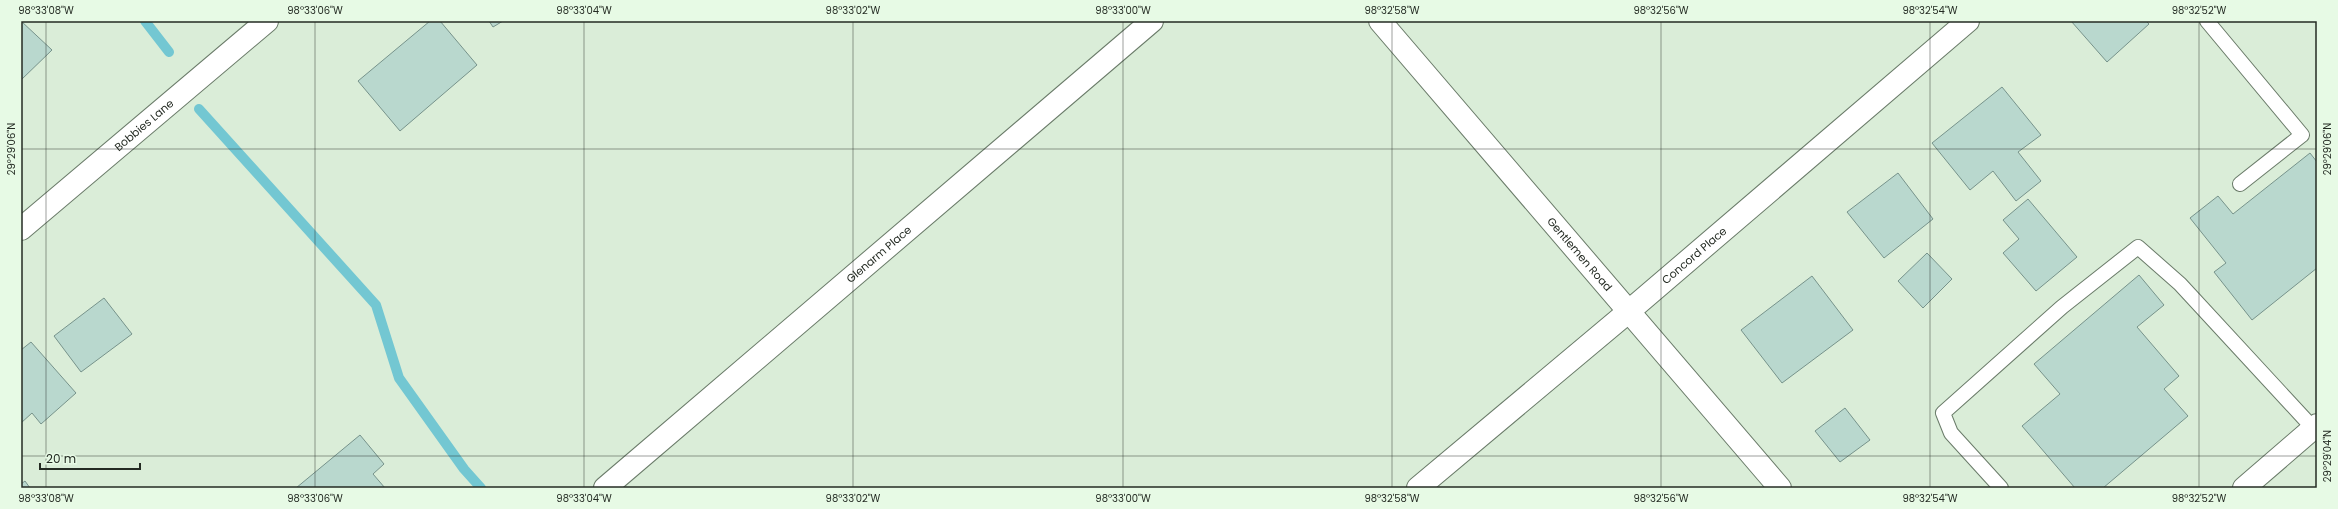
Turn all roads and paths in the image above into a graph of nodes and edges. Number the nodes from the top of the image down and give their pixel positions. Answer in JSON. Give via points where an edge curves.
{"nodes":[{"id":1,"x":267,"y":21,"type":"edge"},
{"id":2,"x":1152,"y":21,"type":"edge"},
{"id":3,"x":1380,"y":21,"type":"edge"},
{"id":4,"x":1968,"y":21,"type":"edge"},
{"id":5,"x":2206,"y":21,"type":"edge"},
{"id":6,"x":2240,"y":184,"type":"dead end"},
{"id":7,"x":21,"y":229,"type":"edge"},
{"id":8,"x":1628,"y":312,"type":"junction"},
{"id":9,"x":2315,"y":426,"type":"edge"},
{"id":10,"x":605,"y":488,"type":"edge"},
{"id":11,"x":1418,"y":488,"type":"edge"},
{"id":12,"x":1780,"y":488,"type":"edge"},
{"id":13,"x":2001,"y":488,"type":"edge"},
{"id":14,"x":2244,"y":488,"type":"edge"}],
"edges":[{"from":1,"to":7,"type":"street","name":"Bobbies Lane"},
{"from":2,"to":10,"type":"street","name":"Glenarm Place"},
{"from":3,"to":8,"type":"street","name":"Gentlemen Road"},
{"from":4,"to":8,"type":"street","name":"Concord Place"},
{"from":5,"to":6,"type":"lane","via":[[2302,135]]},
{"from":8,"to":11,"type":"street","name":"Concord Place"},
{"from":8,"to":12,"type":"street","name":"Gentlemen Road"},
{"from":9,"to":13,"type":"lane","via":[[2180,284],[2138,247],[2062,307],[1943,413],[1951,432]]},
{"from":9,"to":14,"type":"street"}]}
